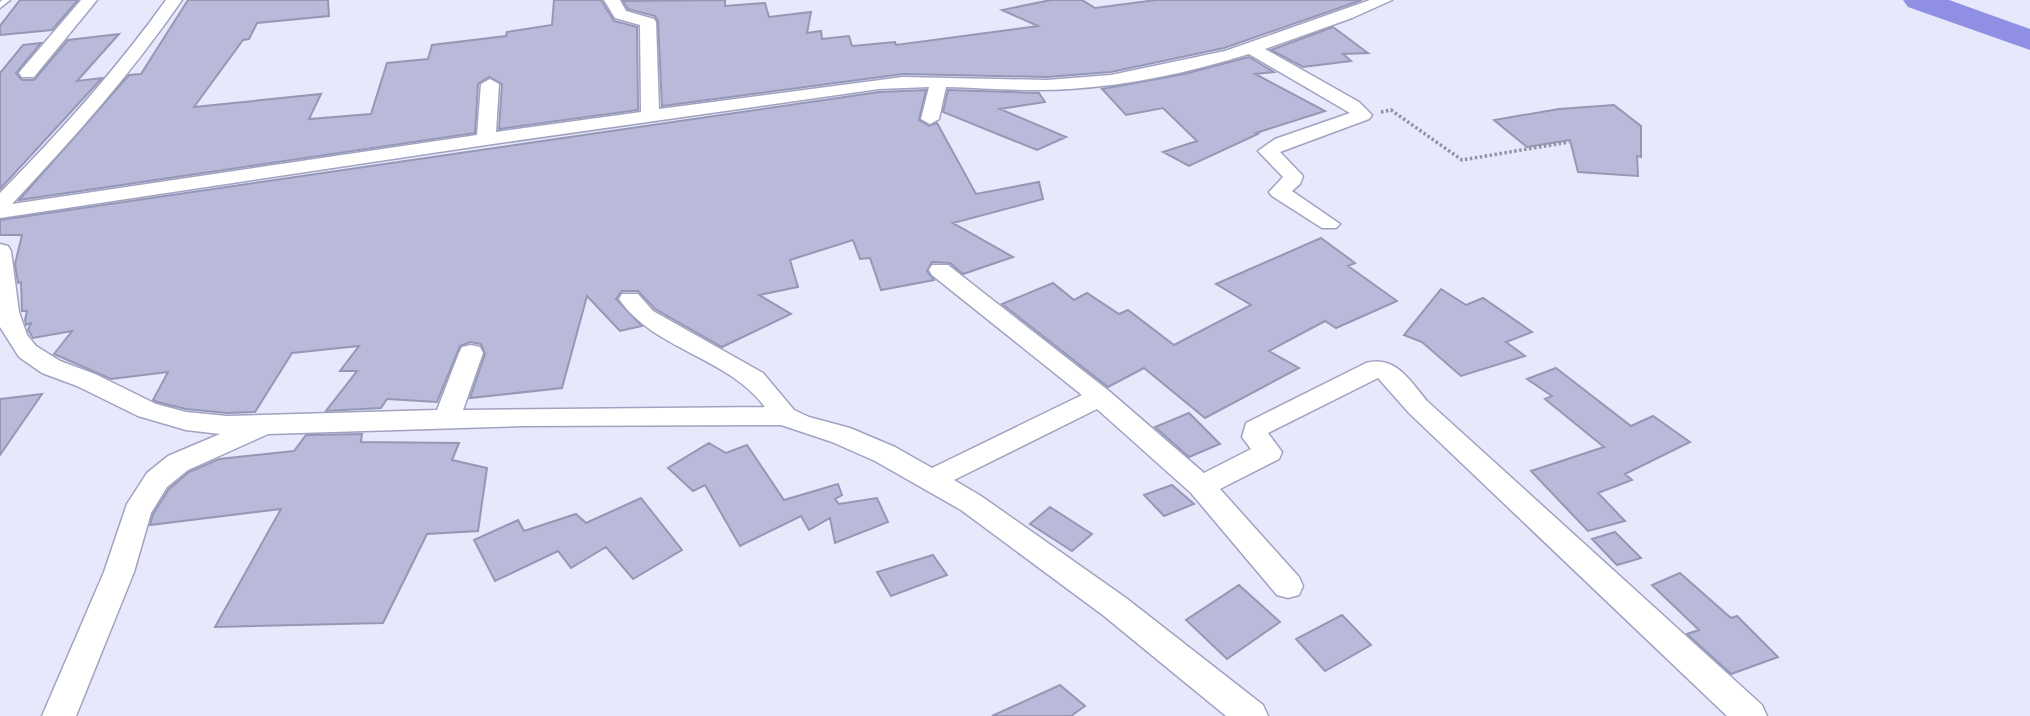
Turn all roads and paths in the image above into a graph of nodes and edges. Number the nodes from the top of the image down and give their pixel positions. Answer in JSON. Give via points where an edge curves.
{"nodes":[{"id":1,"x":6,"y":0,"type":"edge"},
{"id":2,"x":89,"y":0,"type":"edge"},
{"id":3,"x":174,"y":0,"type":"edge"},
{"id":4,"x":612,"y":0,"type":"edge"},
{"id":5,"x":1384,"y":0,"type":"edge"},
{"id":6,"x":0,"y":6,"type":"edge"},
{"id":7,"x":1252,"y":49,"type":"junction"},
{"id":8,"x":28,"y":73,"type":"dead end"},
{"id":9,"x":939,"y":82,"type":"junction"},
{"id":10,"x":490,"y":84,"type":"dead end"},
{"id":11,"x":1363,"y":115,"type":"junction"},
{"id":12,"x":650,"y":117,"type":"junction"},
{"id":13,"x":930,"y":119,"type":"dead end"},
{"id":14,"x":485,"y":139,"type":"junction"},
{"id":15,"x":1569,"y":142,"type":"dead end"},
{"id":16,"x":0,"y":205,"type":"edge"},
{"id":17,"x":0,"y":212,"type":"edge"},
{"id":18,"x":1329,"y":224,"type":"dead end"},
{"id":19,"x":0,"y":251,"type":"edge"},
{"id":20,"x":940,"y":270,"type":"dead end"},
{"id":21,"x":630,"y":299,"type":"dead end"},
{"id":22,"x":471,"y":353,"type":"dead end"},
{"id":23,"x":1100,"y":397,"type":"junction"},
{"id":24,"x":785,"y":416,"type":"junction"},
{"id":25,"x":447,"y":418,"type":"junction"},
{"id":26,"x":262,"y":426,"type":"junction"},
{"id":27,"x":933,"y":479,"type":"junction"},
{"id":28,"x":1201,"y":486,"type":"junction"},
{"id":29,"x":1288,"y":586,"type":"dead end"},
{"id":30,"x":59,"y":716,"type":"edge"},
{"id":31,"x":1251,"y":716,"type":"edge"},
{"id":32,"x":1750,"y":716,"type":"edge"}],
"edges":[{"from":1,"to":6,"type":"lane"},
{"from":2,"to":8,"type":"street"},
{"from":3,"to":16,"type":"street","via":[[82,118]]},
{"from":4,"to":12,"type":"street","via":[[619,15],[648,22]]},
{"from":5,"to":7,"type":"street"},
{"from":7,"to":9,"type":"street","via":[[1102,81],[1052,85]]},
{"from":7,"to":11,"type":"street"},
{"from":9,"to":12,"type":"street","via":[[879,84]]},
{"from":9,"to":13,"type":"street"},
{"from":10,"to":14,"type":"street"},
{"from":11,"to":15,"type":"path","via":[[1391,110],[1462,160]]},
{"from":11,"to":18,"type":"street","via":[[1268,151],[1293,176],[1279,192]]},
{"from":12,"to":14,"type":"street"},
{"from":14,"to":17,"type":"street"},
{"from":19,"to":26,"type":"street","via":[[5,296],[21,345],[45,365],[181,420]]},
{"from":20,"to":23,"type":"street"},
{"from":21,"to":24,"type":"street","via":[[645,316],[754,379]]},
{"from":22,"to":25,"type":"street"},
{"from":23,"to":27,"type":"street"},
{"from":23,"to":28,"type":"street"},
{"from":24,"to":25,"type":"street"},
{"from":24,"to":27,"type":"street","via":[[852,440]]},
{"from":25,"to":26,"type":"street"},
{"from":26,"to":30,"type":"street","via":[[178,463],[157,480],[137,512],[119,572]]},
{"from":27,"to":31,"type":"street","via":[[1115,607]]},
{"from":28,"to":29,"type":"street"},
{"from":28,"to":32,"type":"street","via":[[1269,452],[1255,436],[1255,429],[1382,369]]}]}
